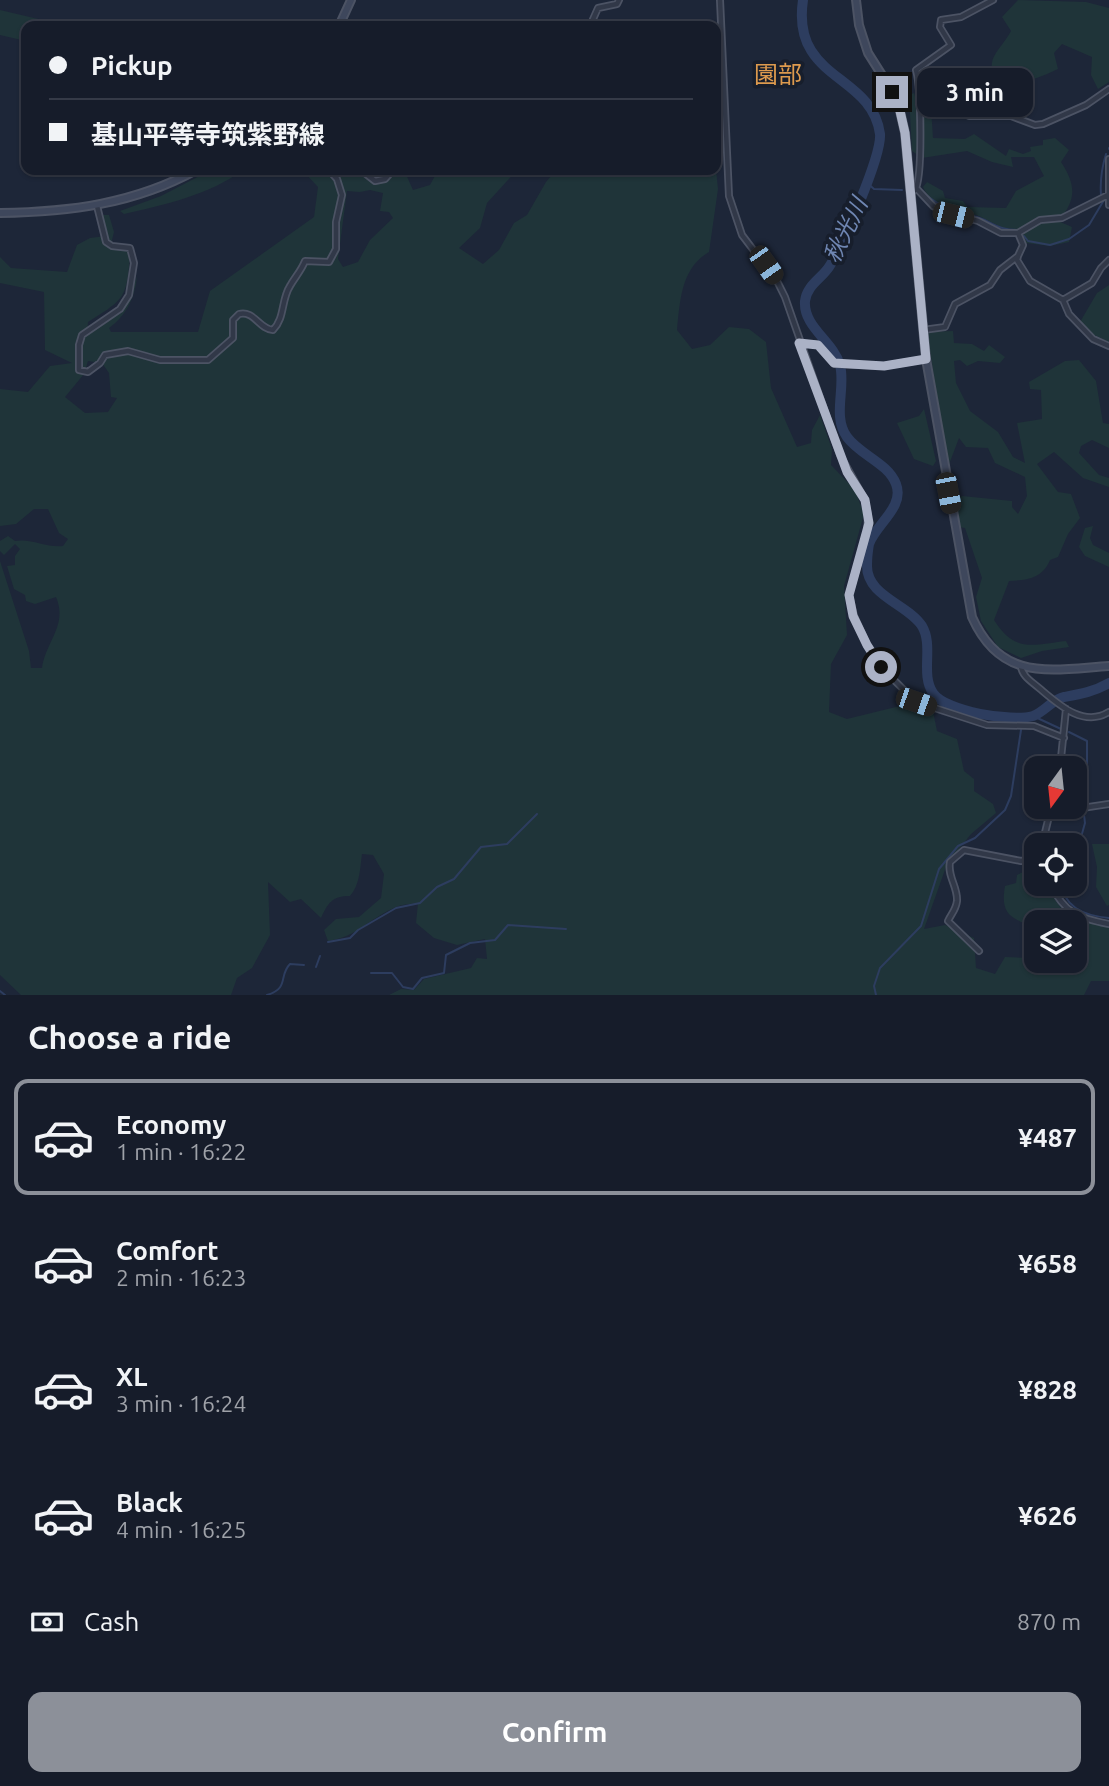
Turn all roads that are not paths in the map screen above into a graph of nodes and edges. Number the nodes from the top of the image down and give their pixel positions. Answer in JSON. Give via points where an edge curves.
{"nodes":[{"id":1,"x":351,"y":0,"type":"edge"},
{"id":2,"x":619,"y":0,"type":"edge"},
{"id":3,"x":719,"y":0,"type":"edge"},
{"id":4,"x":856,"y":0,"type":"edge"},
{"id":5,"x":993,"y":0,"type":"edge"},
{"id":6,"x":341,"y":21,"type":"edge"},
{"id":7,"x":592,"y":21,"type":"edge"},
{"id":8,"x":720,"y":21,"type":"edge"},
{"id":9,"x":721,"y":39,"type":"edge"},
{"id":10,"x":1109,"y":89,"type":"edge"},
{"id":11,"x":919,"y":103,"type":"junction"},
{"id":12,"x":1109,"y":159,"type":"edge"},
{"id":13,"x":185,"y":175,"type":"edge"},
{"id":14,"x":333,"y":175,"type":"edge"},
{"id":15,"x":367,"y":175,"type":"edge"},
{"id":16,"x":389,"y":175,"type":"edge"},
{"id":17,"x":914,"y":190,"type":"junction"},
{"id":18,"x":1108,"y":195,"type":"edge"},
{"id":19,"x":1109,"y":205,"type":"edge"},
{"id":20,"x":97,"y":206,"type":"junction"},
{"id":21,"x":0,"y":213,"type":"edge"},
{"id":22,"x":1018,"y":233,"type":"junction"},
{"id":23,"x":1018,"y":256,"type":"junction"},
{"id":24,"x":1109,"y":260,"type":"edge"},
{"id":25,"x":1063,"y":300,"type":"junction"},
{"id":26,"x":923,"y":330,"type":"junction"},
{"id":27,"x":799,"y":343,"type":"junction"},
{"id":28,"x":1109,"y":346,"type":"edge"},
{"id":29,"x":926,"y":359,"type":"junction"},
{"id":30,"x":1021,"y":666,"type":"junction"},
{"id":31,"x":1109,"y":666,"type":"edge"},
{"id":32,"x":1063,"y":707,"type":"junction"},
{"id":33,"x":1109,"y":712,"type":"edge"},
{"id":34,"x":1064,"y":738,"type":"junction"},
{"id":35,"x":1062,"y":756,"type":"edge"},
{"id":36,"x":1109,"y":804,"type":"edge"},
{"id":37,"x":1087,"y":808,"type":"edge"},
{"id":38,"x":1024,"y":860,"type":"edge"},
{"id":39,"x":1056,"y":896,"type":"edge"},
{"id":40,"x":1109,"y":924,"type":"edge"},
{"id":41,"x":979,"y":951,"type":"dead end"}],
"edges":[{"from":1,"to":6,"type":"main road"},
{"from":2,"to":7,"type":"street","via":[[598,8]]},
{"from":3,"to":8,"type":"street"},
{"from":4,"to":17,"type":"main road","via":[[868,53],[900,111]]},
{"from":5,"to":11,"type":"street","via":[[961,17],[942,20],[940,27],[951,45],[916,70]]},
{"from":9,"to":27,"type":"street","via":[[729,196],[742,234],[777,281]]},
{"from":10,"to":11,"type":"street","via":[[1043,124],[1011,116],[970,116],[947,105]]},
{"from":11,"to":17,"type":"street"},
{"from":12,"to":18,"type":"street"},
{"from":13,"to":20,"type":"main road"},
{"from":14,"to":20,"type":"street","via":[[342,195],[336,249],[329,262],[305,261],[300,276],[288,288],[280,322],[273,330],[265,329],[249,314],[239,314],[233,320],[233,338],[208,360],[160,360],[121,351],[104,355],[88,372],[79,370],[82,335],[120,309],[131,288],[134,263],[131,248],[106,242]]},
{"from":15,"to":16,"type":"street","via":[[375,181]]},
{"from":17,"to":22,"type":"street","via":[[943,212],[1001,233]]},
{"from":17,"to":26,"type":"main road"},
{"from":18,"to":19,"type":"street"},
{"from":18,"to":22,"type":"street"},
{"from":20,"to":21,"type":"main road"},
{"from":22,"to":23,"type":"street","via":[[1023,245]]},
{"from":23,"to":25,"type":"street","via":[[1030,281]]},
{"from":23,"to":26,"type":"street","via":[[990,285],[955,304],[945,327]]},
{"from":24,"to":25,"type":"street","via":[[1092,283]]},
{"from":25,"to":28,"type":"street","via":[[1069,314],[1093,339]]},
{"from":26,"to":29,"type":"main road"},
{"from":27,"to":29,"type":"street","via":[[818,345],[834,363],[884,366]]},
{"from":27,"to":34,"type":"street","via":[[847,472],[865,500],[869,523],[849,595],[853,616],[881,667],[916,702],[987,725],[1034,726]]},
{"from":29,"to":30,"type":"main road","via":[[972,617],[991,649]]},
{"from":30,"to":31,"type":"main road","via":[[1037,670]]},
{"from":30,"to":32,"type":"street","via":[[1022,672]]},
{"from":32,"to":33,"type":"street","via":[[1090,717]]},
{"from":32,"to":34,"type":"street"},
{"from":34,"to":35,"type":"street"},
{"from":36,"to":37,"type":"street"},
{"from":38,"to":41,"type":"street","via":[[964,850],[950,862],[957,897],[948,921]]},
{"from":39,"to":40,"type":"street","via":[[1072,913]]}]}
